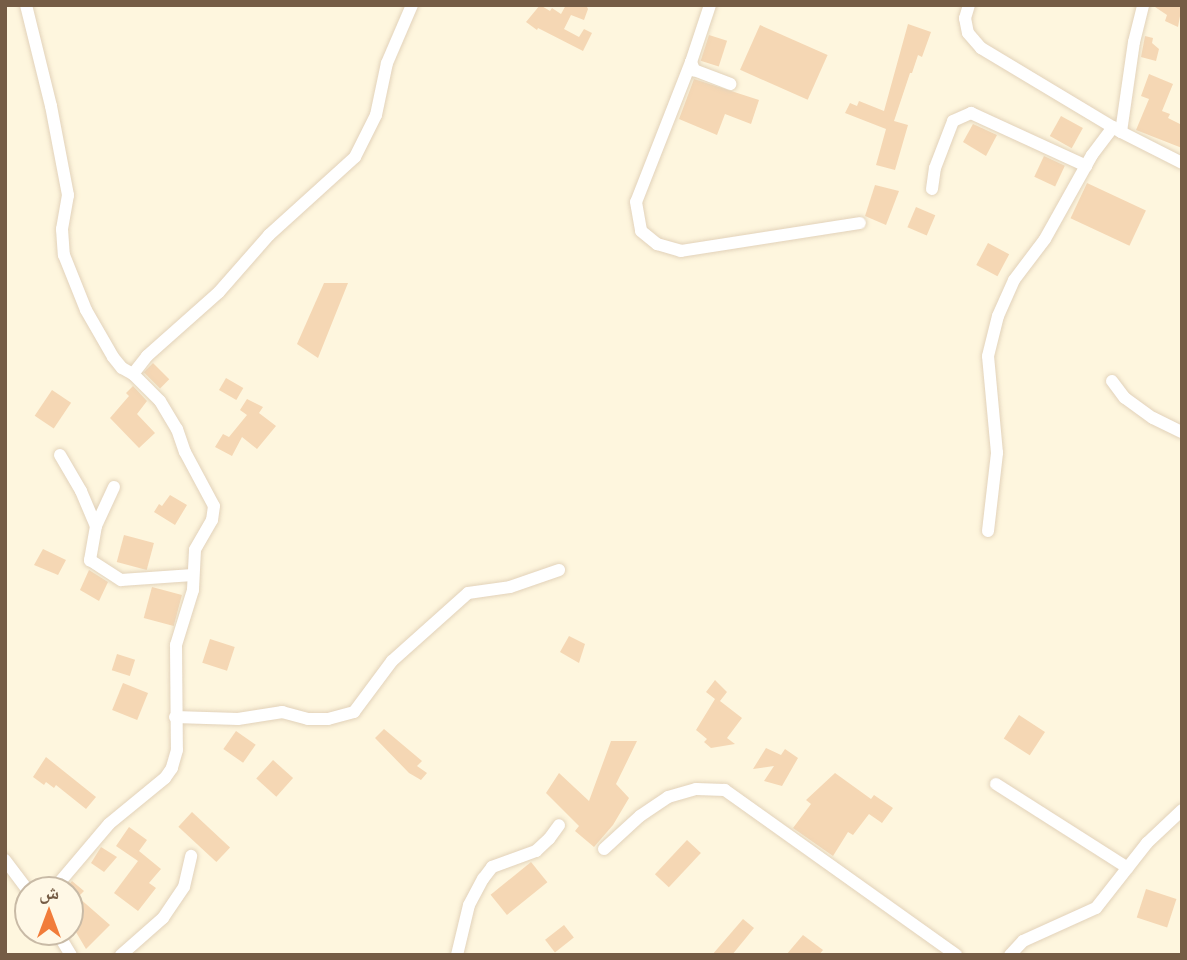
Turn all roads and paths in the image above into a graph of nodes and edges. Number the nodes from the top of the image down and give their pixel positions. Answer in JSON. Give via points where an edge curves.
{"nodes":[{"id":1,"x":26,"y":5,"type":"edge"},
{"id":2,"x":412,"y":5,"type":"edge"},
{"id":3,"x":710,"y":5,"type":"edge"},
{"id":4,"x":969,"y":5,"type":"edge"},
{"id":5,"x":1143,"y":5,"type":"edge"},
{"id":6,"x":691,"y":62,"type":"junction"},
{"id":7,"x":730,"y":84,"type":"dead end"},
{"id":8,"x":1117,"y":130,"type":"junction"},
{"id":9,"x":1182,"y":163,"type":"edge"},
{"id":10,"x":1086,"y":166,"type":"junction"},
{"id":11,"x":932,"y":189,"type":"dead end"},
{"id":12,"x":860,"y":223,"type":"dead end"},
{"id":13,"x":133,"y":374,"type":"junction"},
{"id":14,"x":1112,"y":381,"type":"dead end"},
{"id":15,"x":1182,"y":432,"type":"edge"},
{"id":16,"x":60,"y":455,"type":"dead end"},
{"id":17,"x":114,"y":487,"type":"dead end"},
{"id":18,"x":96,"y":526,"type":"junction"},
{"id":19,"x":988,"y":531,"type":"dead end"},
{"id":20,"x":559,"y":570,"type":"dead end"},
{"id":21,"x":194,"y":575,"type":"junction"},
{"id":22,"x":175,"y":717,"type":"junction"},
{"id":23,"x":996,"y":785,"type":"dead end"},
{"id":24,"x":1182,"y":810,"type":"edge"},
{"id":25,"x":559,"y":824,"type":"dead end"},
{"id":26,"x":604,"y":849,"type":"dead end"},
{"id":27,"x":191,"y":856,"type":"dead end"},
{"id":28,"x":5,"y":860,"type":"edge"},
{"id":29,"x":1128,"y":868,"type":"junction"},
{"id":30,"x":17,"y":876,"type":"edge"},
{"id":31,"x":65,"y":876,"type":"edge"},
{"id":32,"x":121,"y":955,"type":"edge"},
{"id":33,"x":457,"y":955,"type":"edge"},
{"id":34,"x":956,"y":955,"type":"edge"},
{"id":35,"x":1010,"y":955,"type":"edge"}],
"edges":[{"from":1,"to":13,"type":"street","via":[[68,195],[62,229],[64,255],[99,333],[121,368]]},
{"from":2,"to":13,"type":"street","via":[[387,63],[376,115],[355,158],[269,236],[219,292]]},
{"from":3,"to":6,"type":"street"},
{"from":4,"to":8,"type":"street","via":[[965,18],[968,33],[981,48]]},
{"from":5,"to":8,"type":"street"},
{"from":6,"to":7,"type":"street","via":[[694,70]]},
{"from":6,"to":12,"type":"street","via":[[636,202],[641,231],[657,244],[681,251]]},
{"from":8,"to":9,"type":"street"},
{"from":8,"to":10,"type":"street"},
{"from":10,"to":11,"type":"street","via":[[971,113],[953,121],[935,167]]},
{"from":10,"to":19,"type":"street","via":[[1045,239],[1014,280],[998,316],[988,356],[997,453]]},
{"from":13,"to":21,"type":"street","via":[[166,410],[214,506],[212,520],[195,550]]},
{"from":14,"to":15,"type":"street","via":[[1125,398]]},
{"from":16,"to":18,"type":"street"},
{"from":17,"to":18,"type":"street"},
{"from":18,"to":21,"type":"street","via":[[90,560],[121,580]]},
{"from":20,"to":22,"type":"street","via":[[510,587],[468,593],[392,661],[355,712],[328,719],[282,712],[226,719]]},
{"from":21,"to":22,"type":"street","via":[[176,645]]},
{"from":22,"to":31,"type":"street","via":[[177,750],[172,768],[109,824]]},
{"from":23,"to":29,"type":"street"},
{"from":24,"to":29,"type":"street"},
{"from":25,"to":33,"type":"street","via":[[536,851],[492,867],[469,905]]},
{"from":26,"to":34,"type":"street","via":[[668,797],[696,789],[725,790]]},
{"from":27,"to":32,"type":"street","via":[[184,887],[163,918]]},
{"from":28,"to":30,"type":"street"},
{"from":29,"to":35,"type":"street","via":[[1096,908],[1023,941]]}]}
